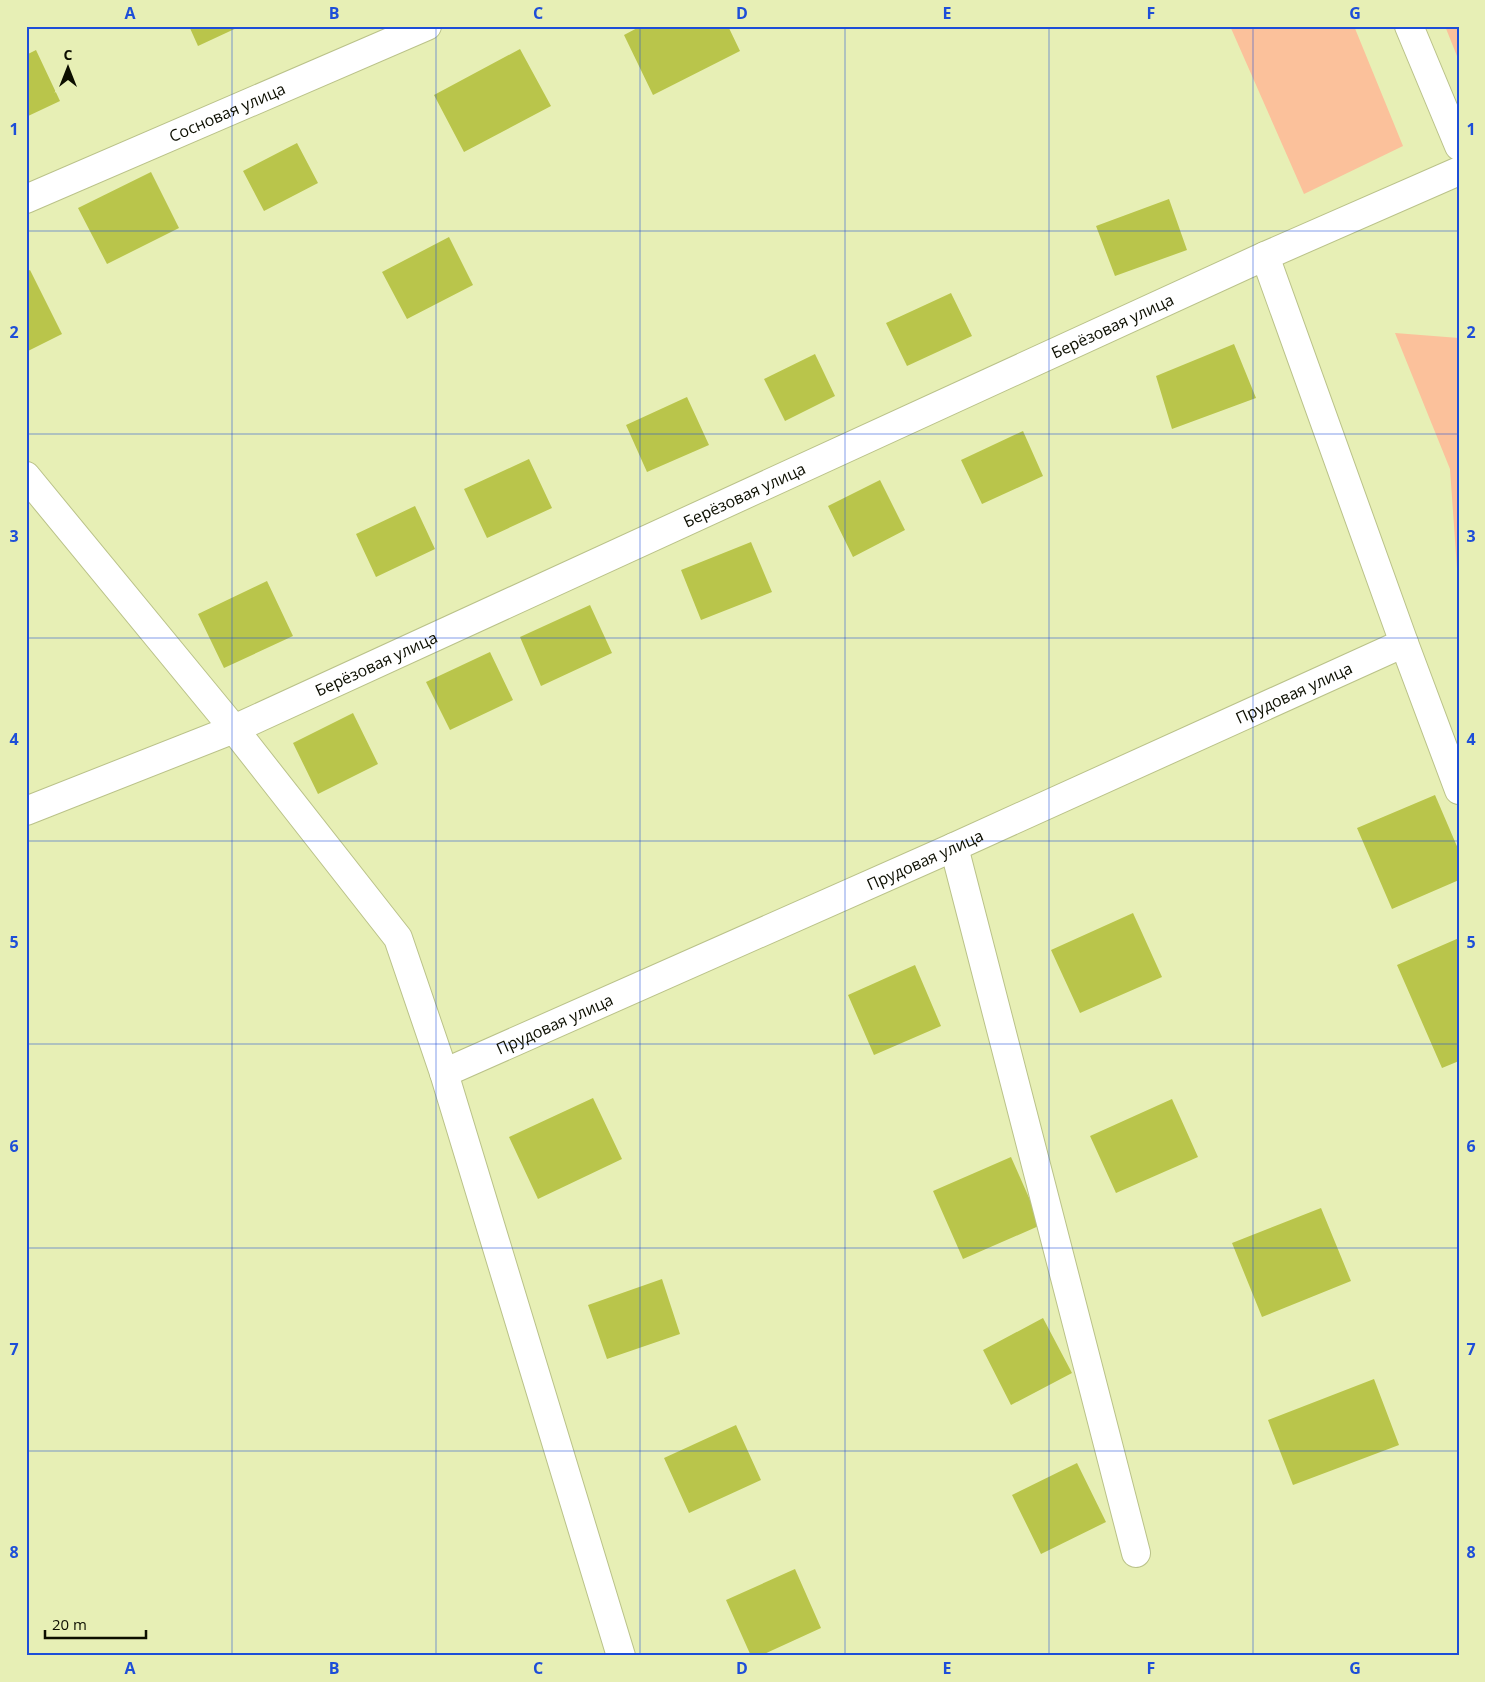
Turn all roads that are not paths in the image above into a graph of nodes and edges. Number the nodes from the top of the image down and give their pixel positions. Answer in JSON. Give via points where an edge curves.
{"nodes":[{"id":1,"x":427,"y":26,"type":"edge"},
{"id":2,"x":1409,"y":26,"type":"edge"},
{"id":3,"x":1459,"y":146,"type":"edge"},
{"id":4,"x":1459,"y":171,"type":"edge"},
{"id":5,"x":26,"y":199,"type":"edge"},
{"id":6,"x":1265,"y":256,"type":"junction"},
{"id":7,"x":26,"y":476,"type":"edge"},
{"id":8,"x":1404,"y":643,"type":"junction"},
{"id":9,"x":234,"y":729,"type":"junction"},
{"id":10,"x":1459,"y":790,"type":"edge"},
{"id":11,"x":30,"y":802,"type":"edge"},
{"id":12,"x":954,"y":847,"type":"junction"},
{"id":13,"x":444,"y":1073,"type":"junction"},
{"id":14,"x":1136,"y":1553,"type":"dead end"},
{"id":15,"x":621,"y":1656,"type":"edge"}],
"edges":[{"from":1,"to":5,"type":"street","name":"Сосновая улица"},
{"from":2,"to":3,"type":"street"},
{"from":4,"to":6,"type":"street","name":"Берёзовая улица"},
{"from":6,"to":8,"type":"street"},
{"from":6,"to":9,"type":"street","name":"Берёзовая улица"},
{"from":7,"to":9,"type":"street"},
{"from":8,"to":10,"type":"street"},
{"from":8,"to":12,"type":"street","name":"Прудовая улица"},
{"from":9,"to":11,"type":"street","name":"Берёзовая улица"},
{"from":9,"to":13,"type":"street","via":[[398,938]]},
{"from":12,"to":13,"type":"street","name":"Прудовая улица"},
{"from":12,"to":14,"type":"street"},
{"from":13,"to":15,"type":"street"}]}
